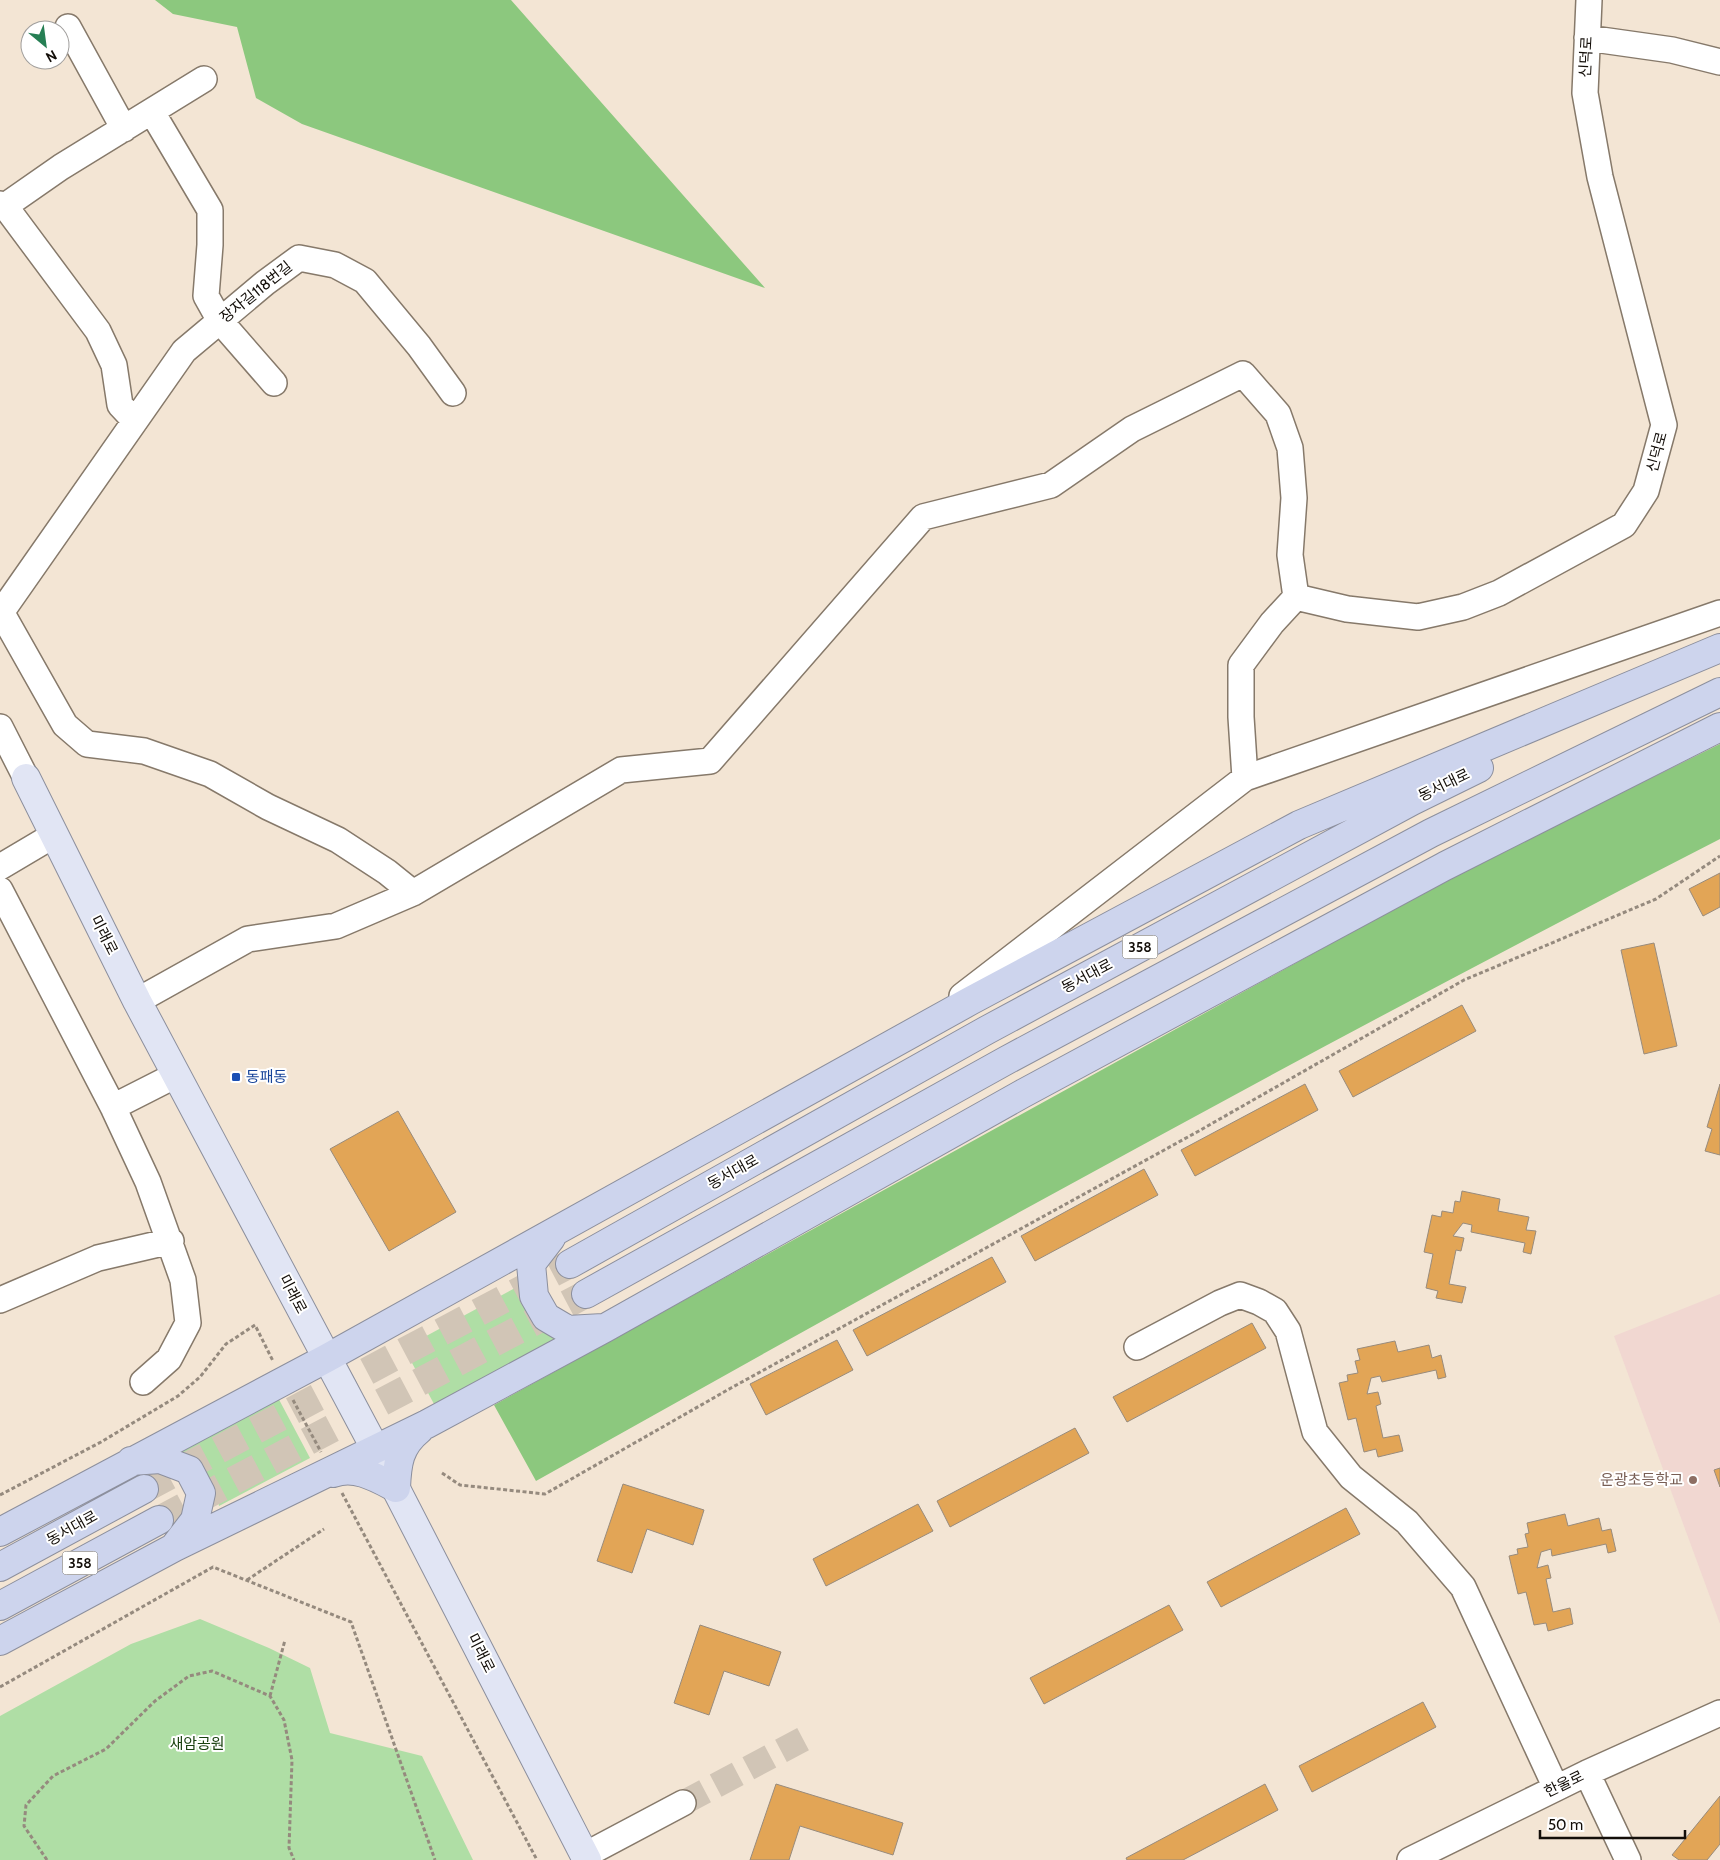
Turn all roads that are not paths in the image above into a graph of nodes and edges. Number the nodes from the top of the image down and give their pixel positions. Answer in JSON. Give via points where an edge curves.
{"nodes":[{"id":1,"x":1589,"y":0,"type":"edge"},
{"id":2,"x":70,"y":31,"type":"edge"},
{"id":3,"x":1587,"y":38,"type":"junction"},
{"id":4,"x":1720,"y":62,"type":"edge"},
{"id":5,"x":204,"y":79,"type":"dead end"},
{"id":6,"x":152,"y":112,"type":"junction"},
{"id":7,"x":124,"y":129,"type":"junction"},
{"id":8,"x":2,"y":205,"type":"edge"},
{"id":9,"x":220,"y":321,"type":"junction"},
{"id":10,"x":274,"y":383,"type":"dead end"},
{"id":11,"x":453,"y":394,"type":"dead end"},
{"id":12,"x":134,"y":422,"type":"junction"},
{"id":13,"x":1296,"y":597,"type":"junction"},
{"id":14,"x":0,"y":612,"type":"edge"},
{"id":15,"x":1720,"y":613,"type":"edge"},
{"id":16,"x":1720,"y":648,"type":"edge"},
{"id":17,"x":1720,"y":692,"type":"edge"},
{"id":18,"x":0,"y":727,"type":"edge"},
{"id":19,"x":1720,"y":727,"type":"edge"},
{"id":20,"x":26,"y":778,"type":"joint"},
{"id":21,"x":1245,"y":778,"type":"junction"},
{"id":22,"x":54,"y":835,"type":"junction"},
{"id":23,"x":0,"y":867,"type":"edge"},
{"id":24,"x":0,"y":890,"type":"edge"},
{"id":25,"x":413,"y":893,"type":"junction"},
{"id":26,"x":137,"y":1001,"type":"junction"},
{"id":27,"x":916,"y":1031,"type":"junction"},
{"id":28,"x":176,"y":1075,"type":"junction"},
{"id":29,"x":113,"y":1107,"type":"junction"},
{"id":30,"x":555,"y":1232,"type":"junction"},
{"id":31,"x":171,"y":1241,"type":"junction"},
{"id":32,"x":570,"y":1264,"type":"tunnel mouth"},
{"id":33,"x":586,"y":1294,"type":"tunnel mouth"},
{"id":34,"x":0,"y":1300,"type":"edge"},
{"id":35,"x":605,"y":1328,"type":"junction"},
{"id":36,"x":1137,"y":1347,"type":"dead end"},
{"id":37,"x":327,"y":1358,"type":"junction"},
{"id":38,"x":143,"y":1382,"type":"dead end"},
{"id":39,"x":428,"y":1424,"type":"junction"},
{"id":40,"x":376,"y":1450,"type":"junction"},
{"id":41,"x":129,"y":1461,"type":"junction"},
{"id":42,"x":326,"y":1473,"type":"junction"},
{"id":43,"x":396,"y":1488,"type":"junction"},
{"id":44,"x":144,"y":1489,"type":"tunnel mouth"},
{"id":45,"x":159,"y":1520,"type":"tunnel mouth"},
{"id":46,"x":0,"y":1532,"type":"edge"},
{"id":47,"x":174,"y":1547,"type":"junction"},
{"id":48,"x":0,"y":1567,"type":"edge"},
{"id":49,"x":0,"y":1606,"type":"edge"},
{"id":50,"x":0,"y":1641,"type":"edge"},
{"id":51,"x":1720,"y":1713,"type":"edge"},
{"id":52,"x":1587,"y":1773,"type":"junction"},
{"id":53,"x":1556,"y":1788,"type":"junction"},
{"id":54,"x":683,"y":1803,"type":"tunnel mouth"},
{"id":55,"x":586,"y":1858,"type":"edge"},
{"id":56,"x":1410,"y":1860,"type":"edge"},
{"id":57,"x":1628,"y":1860,"type":"edge"}],
"edges":[{"from":1,"to":3,"type":"street","name":"신덕로"},
{"from":2,"to":7,"type":"street"},
{"from":3,"to":4,"type":"street","via":[[1672,50]]},
{"from":3,"to":13,"type":"street","name":"신덕로","via":[[1584,93],[1600,178],[1664,425],[1646,491],[1624,525],[1499,593],[1463,607],[1418,618],[1347,609]]},
{"from":5,"to":6,"type":"street"},
{"from":6,"to":7,"type":"street"},
{"from":6,"to":9,"type":"street","via":[[210,210],[206,296]]},
{"from":7,"to":8,"type":"street"},
{"from":8,"to":12,"type":"street","via":[[98,331],[114,365],[120,405]]},
{"from":9,"to":10,"type":"street"},
{"from":9,"to":11,"type":"street","name":"장자길118번길","via":[[299,258],[335,265],[365,281],[419,346]]},
{"from":9,"to":12,"type":"street","name":"장자길118번길","via":[[184,351]]},
{"from":12,"to":14,"type":"street","name":"장자길118번길"},
{"from":13,"to":21,"type":"street","via":[[1241,665],[1240,717]]},
{"from":13,"to":25,"type":"street","via":[[1290,556],[1294,498],[1290,448],[1278,414],[1243,374],[1132,429],[1051,485],[923,517],[710,761],[621,770]]},
{"from":14,"to":25,"type":"street","via":[[65,725],[87,744],[144,751],[210,774],[268,807],[338,840]]},
{"from":15,"to":21,"type":"street"},
{"from":16,"to":27,"type":"highway","via":[[1299,825]]},
{"from":16,"to":32,"type":"highway","name":"동서대로","number":"358","via":[[1412,801],[987,1030]]},
{"from":17,"to":33,"type":"highway","number":"358","via":[[1431,833],[1007,1060]]},
{"from":18,"to":20,"type":"street","name":"미래로"},
{"from":19,"to":35,"type":"highway","via":[[1445,866],[1056,1075]]},
{"from":20,"to":22,"type":"main road","name":"미래로"},
{"from":21,"to":27,"type":"street"},
{"from":22,"to":23,"type":"street"},
{"from":22,"to":26,"type":"main road","name":"미래로"},
{"from":24,"to":29,"type":"street"},
{"from":25,"to":26,"type":"street","via":[[336,926],[248,939]]},
{"from":26,"to":28,"type":"main road","name":"미래로"},
{"from":27,"to":30,"type":"highway"},
{"from":28,"to":29,"type":"street"},
{"from":28,"to":37,"type":"main road","name":"미래로"},
{"from":29,"to":31,"type":"street"},
{"from":30,"to":35,"type":"highway","via":[[531,1264],[534,1296],[546,1317],[568,1330]]},
{"from":30,"to":37,"type":"highway"},
{"from":31,"to":34,"type":"street","via":[[98,1258]]},
{"from":31,"to":38,"type":"street","via":[[183,1280],[188,1323],[170,1359]]},
{"from":35,"to":39,"type":"highway"},
{"from":36,"to":53,"type":"street","via":[[1240,1295],[1275,1312],[1288,1331],[1315,1432],[1351,1477],[1407,1522],[1463,1587]]},
{"from":37,"to":40,"type":"main road","name":"미래로"},
{"from":37,"to":41,"type":"highway"},
{"from":39,"to":40,"type":"highway"},
{"from":39,"to":43,"type":"highway","via":[[410,1437],[401,1450]]},
{"from":40,"to":42,"type":"highway"},
{"from":40,"to":43,"type":"main road","name":"미래로"},
{"from":41,"to":46,"type":"highway"},
{"from":41,"to":47,"type":"highway","via":[[160,1459],[189,1470],[202,1492],[195,1520]]},
{"from":42,"to":43,"type":"highway","via":[[357,1471]]},
{"from":42,"to":47,"type":"highway"},
{"from":43,"to":55,"type":"main road","name":"미래로"},
{"from":44,"to":48,"type":"highway","name":"동서대로","number":"358"},
{"from":45,"to":49,"type":"highway","number":"358"},
{"from":47,"to":50,"type":"highway"},
{"from":51,"to":52,"type":"street","name":"한울로"},
{"from":52,"to":53,"type":"street","name":"한울로"},
{"from":52,"to":57,"type":"street"},
{"from":53,"to":56,"type":"street","name":"한울로"},
{"from":54,"to":55,"type":"street"}]}
